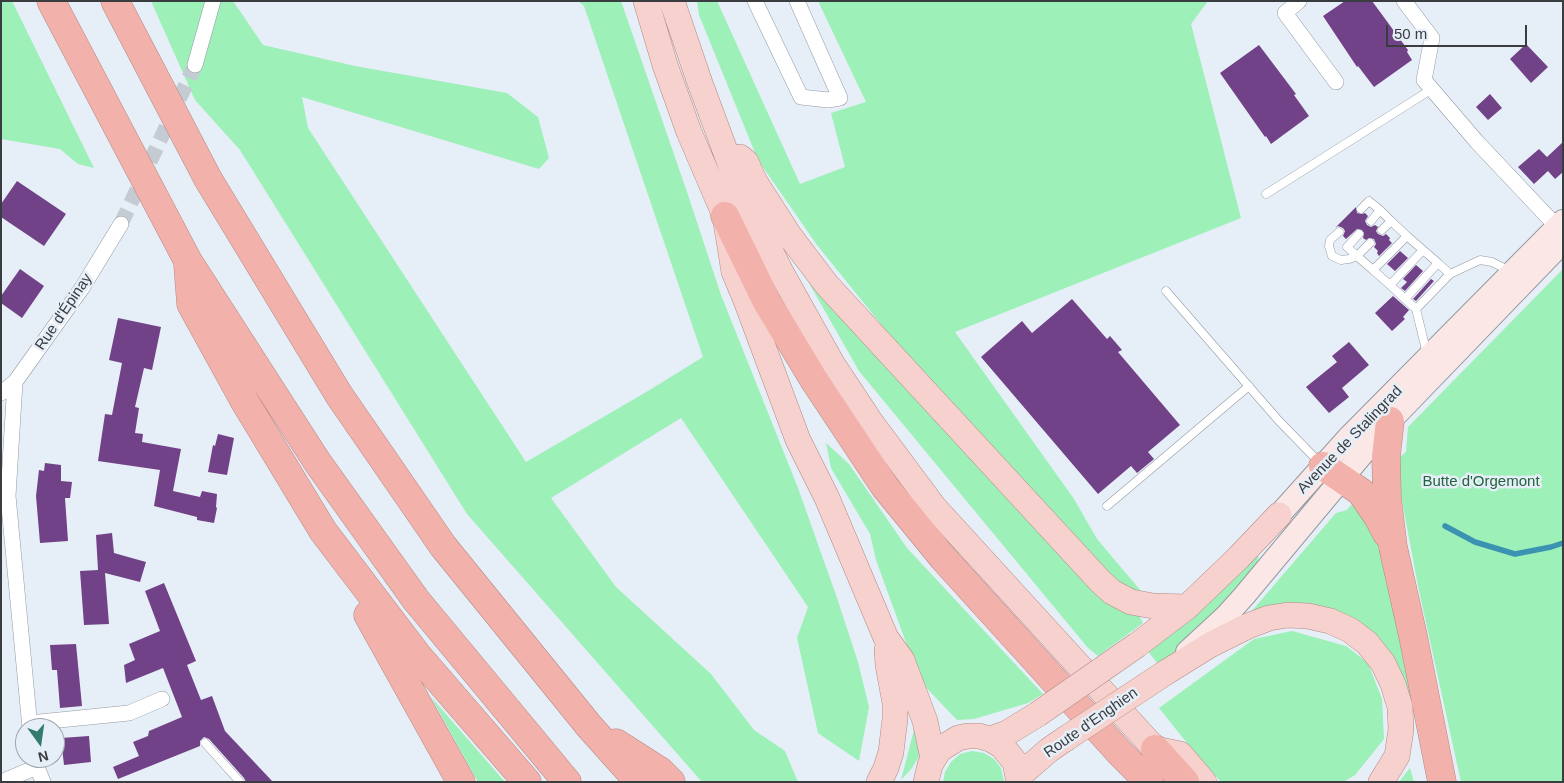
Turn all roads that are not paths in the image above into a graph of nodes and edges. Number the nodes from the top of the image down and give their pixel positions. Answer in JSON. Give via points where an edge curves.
{"nodes":[{"id":1,"x":51,"y":1,"type":"edge"},
{"id":2,"x":116,"y":1,"type":"edge"},
{"id":3,"x":213,"y":1,"type":"edge"},
{"id":4,"x":646,"y":1,"type":"edge"},
{"id":5,"x":672,"y":1,"type":"edge"},
{"id":6,"x":755,"y":1,"type":"edge"},
{"id":7,"x":797,"y":1,"type":"edge"},
{"id":8,"x":1298,"y":1,"type":"edge"},
{"id":9,"x":1404,"y":1,"type":"edge"},
{"id":10,"x":195,"y":65,"type":"tunnel mouth"},
{"id":11,"x":1336,"y":82,"type":"dead end"},
{"id":12,"x":1432,"y":89,"type":"junction"},
{"id":13,"x":721,"y":143,"type":"junction"},
{"id":14,"x":1266,"y":194,"type":"dead end"},
{"id":15,"x":1361,"y":209,"type":"dead end"},
{"id":16,"x":1380,"y":210,"type":"junction"},
{"id":17,"x":725,"y":216,"type":"junction"},
{"id":18,"x":1371,"y":221,"type":"dead end"},
{"id":19,"x":1391,"y":221,"type":"junction"},
{"id":20,"x":120,"y":224,"type":"tunnel mouth"},
{"id":21,"x":1382,"y":230,"type":"dead end"},
{"id":22,"x":1561,"y":231,"type":"edge"},
{"id":23,"x":1339,"y":232,"type":"dead end"},
{"id":24,"x":1359,"y":234,"type":"dead end"},
{"id":25,"x":1407,"y":236,"type":"junction"},
{"id":26,"x":1370,"y":243,"type":"dead end"},
{"id":27,"x":1423,"y":250,"type":"junction"},
{"id":28,"x":1357,"y":256,"type":"junction"},
{"id":29,"x":188,"y":261,"type":"junction"},
{"id":30,"x":1438,"y":263,"type":"junction"},
{"id":31,"x":1373,"y":270,"type":"junction"},
{"id":32,"x":1450,"y":274,"type":"junction"},
{"id":33,"x":1514,"y":282,"type":"junction"},
{"id":34,"x":1390,"y":285,"type":"junction"},
{"id":35,"x":1166,"y":291,"type":"dead end"},
{"id":36,"x":1405,"y":299,"type":"junction"},
{"id":37,"x":1416,"y":309,"type":"junction"},
{"id":38,"x":1429,"y":358,"type":"junction"},
{"id":39,"x":16,"y":382,"type":"junction"},
{"id":40,"x":1249,"y":386,"type":"junction"},
{"id":41,"x":1,"y":393,"type":"edge"},
{"id":42,"x":1390,"y":421,"type":"junction"},
{"id":43,"x":1333,"y":473,"type":"junction"},
{"id":44,"x":1107,"y":506,"type":"dead end"},
{"id":45,"x":1279,"y":516,"type":"joint"},
{"id":46,"x":1393,"y":547,"type":"junction"},
{"id":47,"x":364,"y":586,"type":"junction"},
{"id":48,"x":1187,"y":607,"type":"junction"},
{"id":49,"x":886,"y":638,"type":"junction"},
{"id":50,"x":1164,"y":673,"type":"junction"},
{"id":51,"x":162,"y":699,"type":"dead end"},
{"id":52,"x":29,"y":718,"type":"edge"},
{"id":53,"x":65,"y":721,"type":"edge"},
{"id":54,"x":590,"y":726,"type":"junction"},
{"id":55,"x":990,"y":739,"type":"junction"},
{"id":56,"x":205,"y":743,"type":"dead end"},
{"id":57,"x":1155,"y":750,"type":"junction"},
{"id":58,"x":1120,"y":753,"type":"junction"},
{"id":59,"x":26,"y":768,"type":"edge"},
{"id":60,"x":38,"y":768,"type":"edge"},
{"id":61,"x":925,"y":773,"type":"edge"},
{"id":62,"x":1019,"y":779,"type":"edge"},
{"id":63,"x":1,"y":782,"type":"edge"},
{"id":64,"x":43,"y":782,"type":"edge"},
{"id":65,"x":240,"y":782,"type":"edge"},
{"id":66,"x":462,"y":782,"type":"edge"},
{"id":67,"x":526,"y":782,"type":"edge"},
{"id":68,"x":567,"y":782,"type":"edge"},
{"id":69,"x":639,"y":782,"type":"edge"},
{"id":70,"x":671,"y":782,"type":"edge"},
{"id":71,"x":879,"y":782,"type":"edge"},
{"id":72,"x":1138,"y":782,"type":"edge"},
{"id":73,"x":1149,"y":782,"type":"edge"},
{"id":74,"x":1185,"y":782,"type":"edge"},
{"id":75,"x":1204,"y":782,"type":"edge"},
{"id":76,"x":1381,"y":782,"type":"edge"},
{"id":77,"x":1442,"y":782,"type":"edge"}],
"edges":[{"from":1,"to":29,"type":"highway"},
{"from":2,"to":54,"type":"highway","via":[[208,179],[339,395],[443,546]]},
{"from":3,"to":10,"type":"street"},
{"from":4,"to":17,"type":"main road","via":[[689,132]]},
{"from":5,"to":13,"type":"main road"},
{"from":6,"to":7,"type":"street","via":[[801,97],[840,98]]},
{"from":8,"to":11,"type":"street","via":[[1285,13]]},
{"from":9,"to":12,"type":"street","name":"Avenue de Stalingrad","via":[[1432,38],[1424,80]]},
{"from":12,"to":14,"type":"lane"},
{"from":12,"to":22,"type":"street","name":"Avenue de Stalingrad"},
{"from":13,"to":48,"type":"main road","via":[[746,162],[789,235],[827,285],[1100,581],[1131,602]]},
{"from":13,"to":57,"type":"main road","via":[[739,188],[781,272],[833,365],[870,421],[934,507]]},
{"from":15,"to":16,"type":"lane","via":[[1369,201]]},
{"from":16,"to":18,"type":"lane"},
{"from":16,"to":19,"type":"lane"},
{"from":17,"to":49,"type":"main road","via":[[734,272],[798,440],[827,498]]},
{"from":17,"to":58,"type":"highway","via":[[768,302],[814,380],[885,487],[944,559]]},
{"from":19,"to":21,"type":"lane"},
{"from":19,"to":25,"type":"lane"},
{"from":20,"to":39,"type":"street","name":"Rue d'Épinay","via":[[82,288]]},
{"from":22,"to":33,"type":"main road","name":"Avenue de Stalingrad"},
{"from":23,"to":28,"type":"lane","via":[[1330,240],[1332,256],[1341,260]]},
{"from":24,"to":28,"type":"lane","via":[[1347,247]]},
{"from":25,"to":27,"type":"lane"},
{"from":25,"to":31,"type":"lane"},
{"from":26,"to":28,"type":"lane"},
{"from":27,"to":30,"type":"lane"},
{"from":27,"to":34,"type":"lane"},
{"from":28,"to":31,"type":"lane"},
{"from":29,"to":47,"type":"highway","via":[[191,304],[245,402],[323,531]]},
{"from":29,"to":68,"type":"highway","via":[[318,463],[416,600]]},
{"from":30,"to":32,"type":"lane"},
{"from":30,"to":36,"type":"lane"},
{"from":31,"to":34,"type":"lane"},
{"from":32,"to":33,"type":"lane","via":[[1480,260],[1506,269]]},
{"from":32,"to":37,"type":"lane"},
{"from":33,"to":38,"type":"main road","name":"Avenue de Stalingrad"},
{"from":33,"to":42,"type":"main road","name":"Avenue de Stalingrad"},
{"from":34,"to":36,"type":"lane"},
{"from":35,"to":40,"type":"lane"},
{"from":36,"to":37,"type":"lane"},
{"from":37,"to":38,"type":"lane"},
{"from":38,"to":43,"type":"main road","name":"Avenue de Stalingrad"},
{"from":39,"to":41,"type":"street","name":"Rue d'Épinay"},
{"from":39,"to":52,"type":"street","via":[[8,496]]},
{"from":40,"to":43,"type":"lane","via":[[1279,421]]},
{"from":40,"to":44,"type":"lane"},
{"from":42,"to":43,"type":"main road","name":"Avenue de Stalingrad"},
{"from":42,"to":46,"type":"highway","via":[[1386,458]]},
{"from":43,"to":45,"type":"main road","name":"Avenue de Stalingrad"},
{"from":43,"to":46,"type":"highway","via":[[1362,492]]},
{"from":43,"to":50,"type":"main road","name":"Avenue de Stalingrad","via":[[1244,596]]},
{"from":45,"to":48,"type":"main road","name":"Avenue de Stalingrad"},
{"from":46,"to":77,"type":"highway"},
{"from":47,"to":66,"type":"highway","via":[[366,611]]},
{"from":47,"to":67,"type":"highway","via":[[418,656]]},
{"from":48,"to":55,"type":"main road","name":"Avenue de Stalingrad","bridge":true,"via":[[1038,714],[1007,733]]},
{"from":49,"to":61,"type":"main road","via":[[902,660],[925,721]]},
{"from":49,"to":71,"type":"main road","via":[[895,719],[891,752]]},
{"from":50,"to":62,"type":"main road","name":"Route d'Enghien","bridge":true,"via":[[1049,750]]},
{"from":50,"to":76,"type":"main road","name":"Route d'Enghien","via":[[1210,645],[1269,618],[1308,616],[1350,630],[1367,643],[1383,663],[1400,707],[1401,730],[1396,756]]},
{"from":51,"to":53,"type":"street","via":[[129,713]]},
{"from":54,"to":69,"type":"highway"},
{"from":54,"to":70,"type":"highway","via":[[660,771]]},
{"from":55,"to":61,"type":"main road","via":[[979,736],[958,738],[939,750]]},
{"from":55,"to":62,"type":"main road","via":[[1007,751],[1015,762]]},
{"from":56,"to":65,"type":"lane"},
{"from":57,"to":74,"type":"highway"},
{"from":57,"to":75,"type":"main road","via":[[1180,754]]},
{"from":58,"to":72,"type":"highway"},
{"from":58,"to":73,"type":"highway"},
{"from":59,"to":63,"type":"street"},
{"from":60,"to":64,"type":"street"}]}
